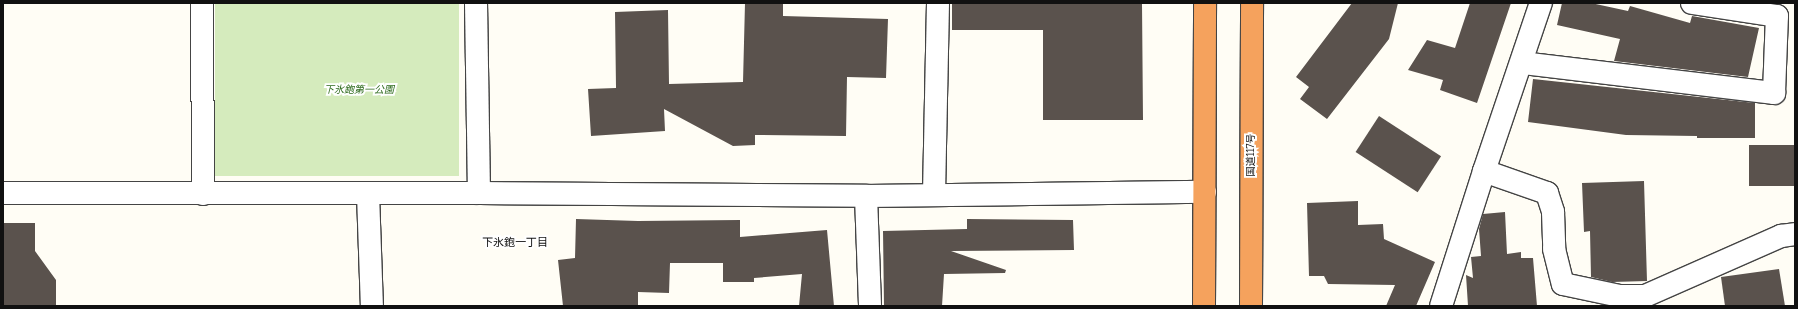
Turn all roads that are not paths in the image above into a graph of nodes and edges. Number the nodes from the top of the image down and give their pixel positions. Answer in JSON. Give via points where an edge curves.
{"nodes":[{"id":1,"x":202,"y":3,"type":"edge"},
{"id":2,"x":476,"y":3,"type":"edge"},
{"id":3,"x":938,"y":3,"type":"edge"},
{"id":4,"x":1205,"y":3,"type":"edge"},
{"id":5,"x":1252,"y":3,"type":"edge"},
{"id":6,"x":1542,"y":3,"type":"edge"},
{"id":7,"x":1692,"y":3,"type":"edge"},
{"id":8,"x":1522,"y":63,"type":"junction"},
{"id":9,"x":1484,"y":171,"type":"junction"},
{"id":10,"x":1205,"y":192,"type":"junction"},
{"id":11,"x":3,"y":193,"type":"edge"},
{"id":12,"x":479,"y":193,"type":"junction"},
{"id":13,"x":203,"y":194,"type":"junction"},
{"id":14,"x":368,"y":194,"type":"junction"},
{"id":15,"x":934,"y":194,"type":"junction"},
{"id":16,"x":866,"y":196,"type":"junction"},
{"id":17,"x":1795,"y":234,"type":"edge"},
{"id":18,"x":372,"y":306,"type":"edge"},
{"id":19,"x":870,"y":306,"type":"edge"},
{"id":20,"x":1204,"y":306,"type":"edge"},
{"id":21,"x":1251,"y":306,"type":"edge"},
{"id":22,"x":1440,"y":306,"type":"edge"}],
"edges":[{"from":1,"to":13,"type":"street"},
{"from":2,"to":12,"type":"street"},
{"from":3,"to":15,"type":"street"},
{"from":4,"to":10,"type":"highway"},
{"from":5,"to":21,"type":"highway","name":"国道117号"},
{"from":6,"to":8,"type":"street"},
{"from":7,"to":8,"type":"street","via":[[1778,16],[1774,93]]},
{"from":8,"to":9,"type":"street"},
{"from":9,"to":17,"type":"street","via":[[1547,193],[1553,212],[1554,250],[1563,284],[1620,296],[1645,296],[1781,236]]},
{"from":9,"to":22,"type":"street"},
{"from":10,"to":15,"type":"street"},
{"from":10,"to":20,"type":"highway"},
{"from":11,"to":13,"type":"street"},
{"from":12,"to":14,"type":"street"},
{"from":12,"to":16,"type":"street"},
{"from":13,"to":14,"type":"street"},
{"from":14,"to":18,"type":"street"},
{"from":15,"to":16,"type":"street"},
{"from":16,"to":19,"type":"street"}]}
